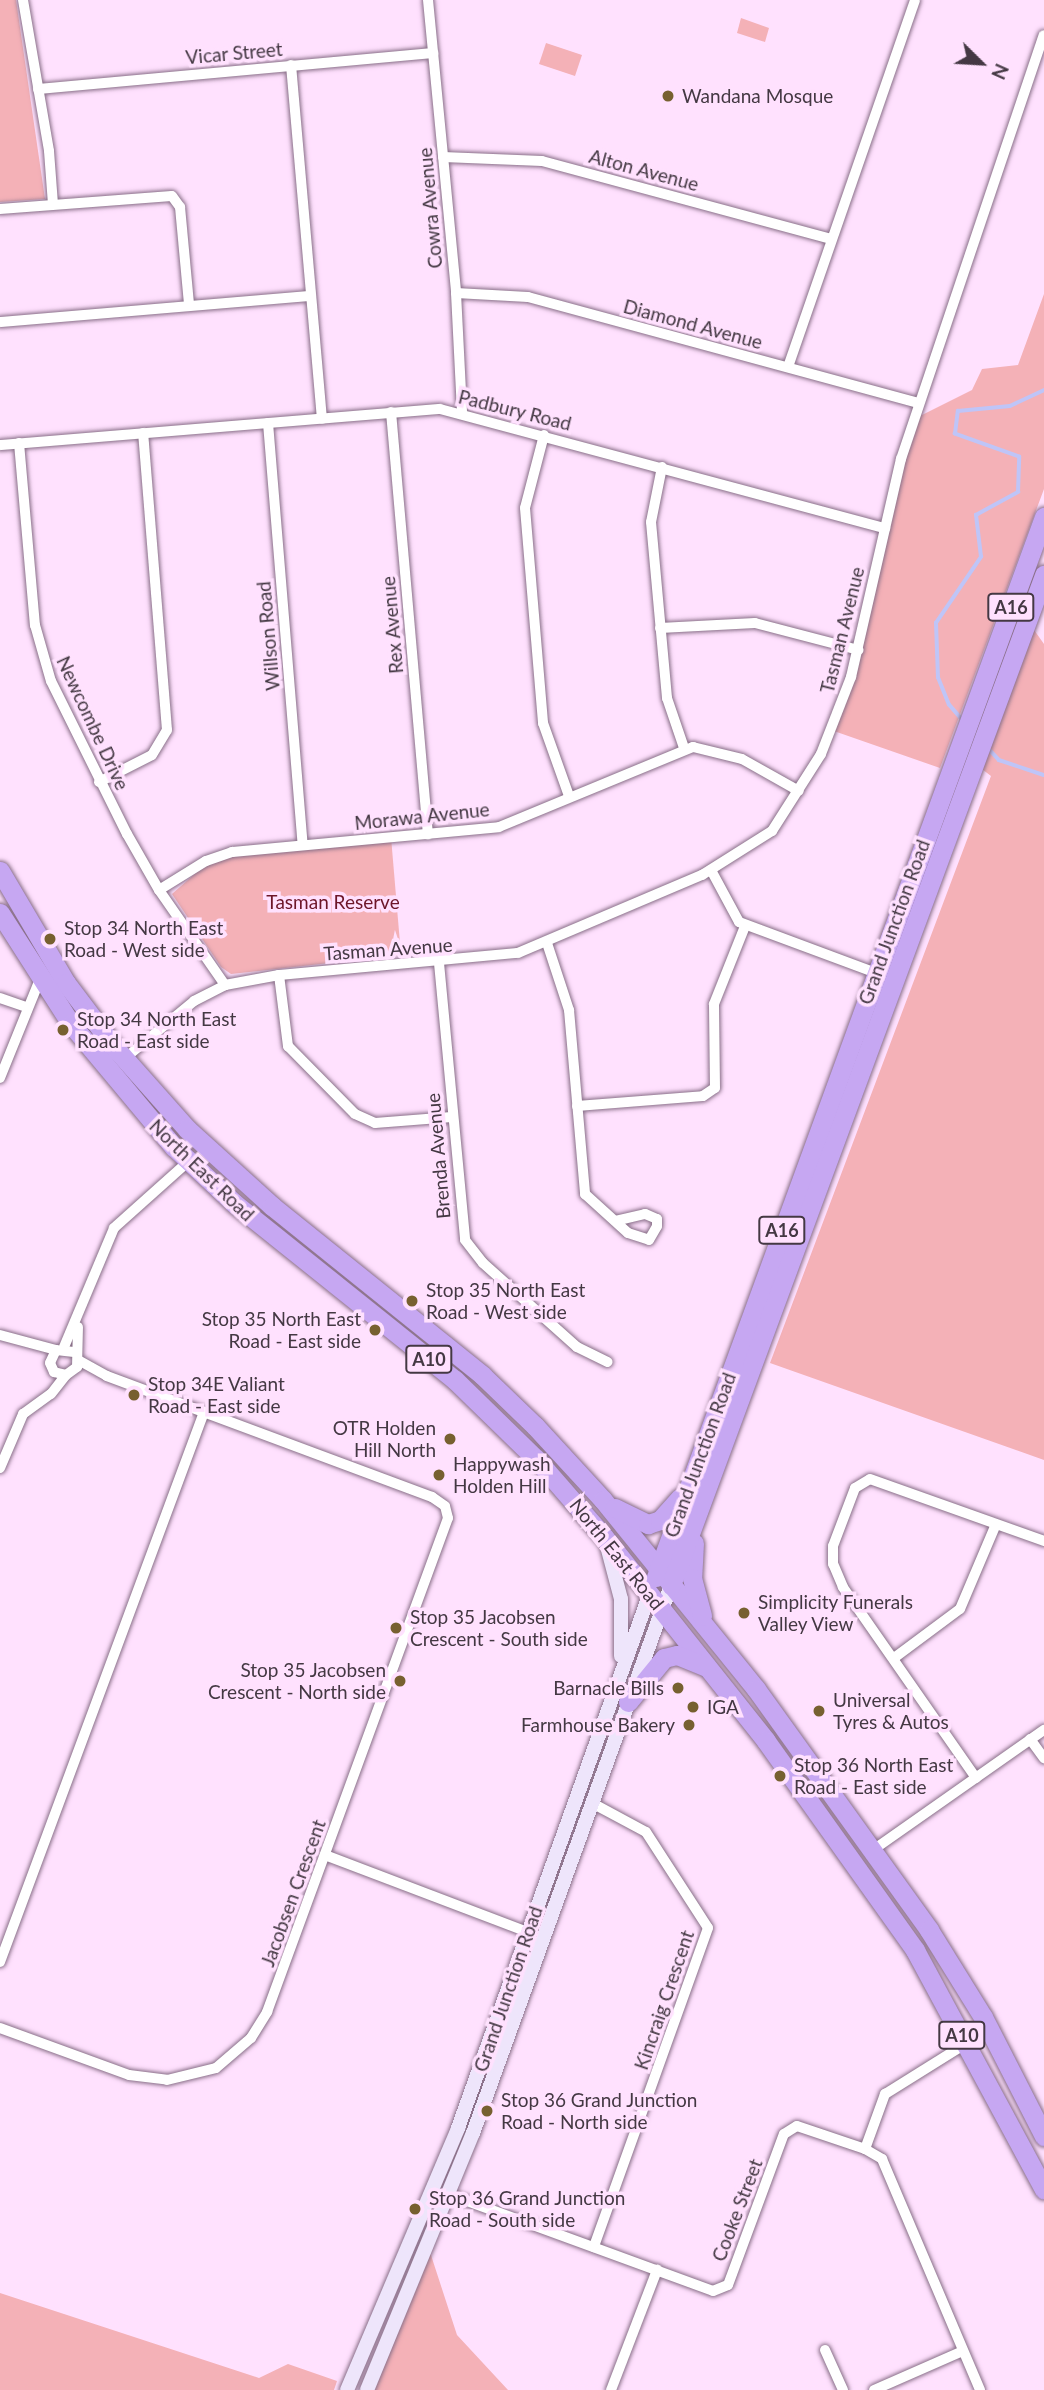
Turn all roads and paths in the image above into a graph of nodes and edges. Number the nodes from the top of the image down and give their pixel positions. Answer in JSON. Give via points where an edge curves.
{"nodes":[{"id":1,"x":23,"y":0,"type":"edge"},
{"id":2,"x":429,"y":0,"type":"edge"},
{"id":3,"x":915,"y":0,"type":"edge"},
{"id":4,"x":1044,"y":35,"type":"edge"},
{"id":5,"x":433,"y":53,"type":"junction"},
{"id":6,"x":291,"y":65,"type":"junction"},
{"id":7,"x":38,"y":89,"type":"junction"},
{"id":8,"x":443,"y":157,"type":"junction"},
{"id":9,"x":53,"y":204,"type":"junction"},
{"id":10,"x":0,"y":209,"type":"edge"},
{"id":11,"x":832,"y":239,"type":"junction"},
{"id":12,"x":456,"y":293,"type":"junction"},
{"id":13,"x":310,"y":296,"type":"junction"},
{"id":14,"x":189,"y":304,"type":"junction"},
{"id":15,"x":0,"y":322,"type":"edge"},
{"id":16,"x":789,"y":368,"type":"junction"},
{"id":17,"x":919,"y":403,"type":"junction"},
{"id":18,"x":391,"y":412,"type":"junction"},
{"id":19,"x":462,"y":413,"type":"junction"},
{"id":20,"x":322,"y":419,"type":"junction"},
{"id":21,"x":268,"y":423,"type":"junction"},
{"id":22,"x":143,"y":433,"type":"junction"},
{"id":23,"x":544,"y":435,"type":"junction"},
{"id":24,"x":19,"y":443,"type":"junction"},
{"id":25,"x":0,"y":445,"type":"edge"},
{"id":26,"x":662,"y":467,"type":"junction"},
{"id":27,"x":1044,"y":517,"type":"edge"},
{"id":28,"x":885,"y":528,"type":"junction"},
{"id":29,"x":1044,"y":575,"type":"edge"},
{"id":30,"x":660,"y":628,"type":"junction"},
{"id":31,"x":859,"y":650,"type":"junction"},
{"id":32,"x":986,"y":701,"type":"junction"},
{"id":33,"x":684,"y":748,"type":"junction"},
{"id":34,"x":99,"y":782,"type":"junction"},
{"id":35,"x":799,"y":791,"type":"junction"},
{"id":36,"x":569,"y":796,"type":"junction"},
{"id":37,"x":428,"y":834,"type":"junction"},
{"id":38,"x":303,"y":845,"type":"junction"},
{"id":39,"x":711,"y":870,"type":"junction"},
{"id":40,"x":0,"y":871,"type":"edge"},
{"id":41,"x":159,"y":890,"type":"junction"},
{"id":42,"x":0,"y":914,"type":"edge"},
{"id":43,"x":745,"y":926,"type":"junction"},
{"id":44,"x":36,"y":936,"type":"junction"},
{"id":45,"x":547,"y":943,"type":"junction"},
{"id":46,"x":439,"y":963,"type":"junction"},
{"id":47,"x":876,"y":973,"type":"junction"},
{"id":48,"x":279,"y":975,"type":"junction"},
{"id":49,"x":40,"y":979,"type":"junction"},
{"id":50,"x":895,"y":980,"type":"junction"},
{"id":51,"x":66,"y":983,"type":"junction"},
{"id":52,"x":226,"y":985,"type":"junction"},
{"id":53,"x":0,"y":998,"type":"edge"},
{"id":54,"x":26,"y":1007,"type":"junction"},
{"id":55,"x":124,"y":1059,"type":"junction"},
{"id":56,"x":0,"y":1078,"type":"edge"},
{"id":57,"x":577,"y":1106,"type":"junction"},
{"id":58,"x":452,"y":1117,"type":"junction"},
{"id":59,"x":187,"y":1129,"type":"junction"},
{"id":60,"x":189,"y":1161,"type":"junction"},
{"id":61,"x":226,"y":1167,"type":"junction"},
{"id":62,"x":618,"y":1220,"type":"dead end"},
{"id":63,"x":0,"y":1335,"type":"edge"},
{"id":64,"x":754,"y":1336,"type":"junction"},
{"id":65,"x":65,"y":1361,"type":"junction"},
{"id":66,"x":608,"y":1363,"type":"dead end"},
{"id":67,"x":204,"y":1412,"type":"junction"},
{"id":68,"x":0,"y":1468,"type":"edge"},
{"id":69,"x":696,"y":1492,"type":"junction"},
{"id":70,"x":603,"y":1500,"type":"junction"},
{"id":71,"x":996,"y":1524,"type":"junction"},
{"id":72,"x":604,"y":1537,"type":"junction"},
{"id":73,"x":1044,"y":1541,"type":"edge"},
{"id":74,"x":659,"y":1569,"type":"junction"},
{"id":75,"x":671,"y":1585,"type":"junction"},
{"id":76,"x":650,"y":1593,"type":"junction"},
{"id":77,"x":662,"y":1610,"type":"junction"},
{"id":78,"x":708,"y":1632,"type":"junction"},
{"id":79,"x":894,"y":1658,"type":"junction"},
{"id":80,"x":710,"y":1669,"type":"junction"},
{"id":81,"x":619,"y":1675,"type":"junction"},
{"id":82,"x":628,"y":1702,"type":"junction"},
{"id":83,"x":1044,"y":1730,"type":"edge"},
{"id":84,"x":1030,"y":1739,"type":"junction"},
{"id":85,"x":1044,"y":1758,"type":"edge"},
{"id":86,"x":976,"y":1778,"type":"junction"},
{"id":87,"x":575,"y":1797,"type":"junction"},
{"id":88,"x":592,"y":1803,"type":"junction"},
{"id":89,"x":841,"y":1845,"type":"junction"},
{"id":90,"x":873,"y":1850,"type":"junction"},
{"id":91,"x":325,"y":1855,"type":"junction"},
{"id":92,"x":870,"y":1886,"type":"junction"},
{"id":93,"x":528,"y":1932,"type":"junction"},
{"id":94,"x":544,"y":1938,"type":"junction"},
{"id":95,"x":0,"y":1962,"type":"edge"},
{"id":96,"x":0,"y":2028,"type":"edge"},
{"id":97,"x":967,"y":2043,"type":"junction"},
{"id":98,"x":1044,"y":2137,"type":"edge"},
{"id":99,"x":865,"y":2149,"type":"junction"},
{"id":100,"x":432,"y":2187,"type":"junction"},
{"id":101,"x":1044,"y":2190,"type":"edge"},
{"id":102,"x":448,"y":2194,"type":"junction"},
{"id":103,"x":594,"y":2248,"type":"junction"},
{"id":104,"x":657,"y":2270,"type":"junction"},
{"id":105,"x":388,"y":2338,"type":"junction"},
{"id":106,"x":825,"y":2350,"type":"dead end"},
{"id":107,"x":963,"y":2351,"type":"junction"},
{"id":108,"x":359,"y":2360,"type":"junction"},
{"id":109,"x":347,"y":2390,"type":"edge"},
{"id":110,"x":367,"y":2390,"type":"edge"},
{"id":111,"x":611,"y":2390,"type":"edge"},
{"id":112,"x":843,"y":2390,"type":"edge"},
{"id":113,"x":874,"y":2390,"type":"edge"},
{"id":114,"x":980,"y":2390,"type":"edge"}],
"edges":[{"from":1,"to":7,"type":"street"},
{"from":2,"to":5,"type":"street","name":"Cowra Avenue"},
{"from":3,"to":11,"type":"street"},
{"from":4,"to":17,"type":"street","name":"Tasman Avenue"},
{"from":5,"to":6,"type":"street","name":"Vicar Street"},
{"from":5,"to":8,"type":"street","name":"Cowra Avenue"},
{"from":6,"to":7,"type":"street","name":"Vicar Street"},
{"from":6,"to":13,"type":"street"},
{"from":7,"to":9,"type":"street"},
{"from":8,"to":11,"type":"street","name":"Alton Avenue","via":[[542,161]]},
{"from":8,"to":12,"type":"street","name":"Cowra Avenue"},
{"from":9,"to":10,"type":"street"},
{"from":9,"to":14,"type":"street","via":[[172,196],[180,207]]},
{"from":11,"to":16,"type":"street"},
{"from":12,"to":16,"type":"street","name":"Diamond Avenue","via":[[528,298]]},
{"from":12,"to":19,"type":"street","name":"Cowra Avenue"},
{"from":13,"to":14,"type":"street"},
{"from":13,"to":20,"type":"street"},
{"from":14,"to":15,"type":"street"},
{"from":16,"to":17,"type":"street","name":"Diamond Avenue"},
{"from":17,"to":28,"type":"street","name":"Tasman Avenue"},
{"from":18,"to":19,"type":"street","name":"Padbury Road"},
{"from":18,"to":20,"type":"street","name":"Padbury Road"},
{"from":18,"to":37,"type":"street","name":"Rex Avenue"},
{"from":19,"to":23,"type":"street","name":"Padbury Road"},
{"from":20,"to":21,"type":"street","name":"Padbury Road"},
{"from":21,"to":22,"type":"street","name":"Padbury Road"},
{"from":21,"to":38,"type":"street","name":"Willson Road"},
{"from":22,"to":24,"type":"street","name":"Padbury Road"},
{"from":22,"to":34,"type":"street","via":[[167,730],[152,755]]},
{"from":23,"to":26,"type":"street","name":"Padbury Road"},
{"from":23,"to":36,"type":"street","via":[[524,508],[543,723]]},
{"from":24,"to":25,"type":"street","name":"Padbury Road"},
{"from":24,"to":34,"type":"street","name":"Newcombe Drive","via":[[38,641],[51,681]]},
{"from":26,"to":28,"type":"street","name":"Padbury Road"},
{"from":26,"to":30,"type":"street","via":[[651,522]]},
{"from":27,"to":32,"type":"highway","name":"Grand Junction Road","number":"A16"},
{"from":28,"to":31,"type":"street","name":"Tasman Avenue"},
{"from":29,"to":32,"type":"highway","name":"Grand Junction Road","number":"A16"},
{"from":30,"to":31,"type":"street","via":[[755,623]]},
{"from":30,"to":33,"type":"street","via":[[669,711]]},
{"from":31,"to":35,"type":"street","name":"Tasman Avenue","via":[[821,754]]},
{"from":32,"to":47,"type":"highway","name":"Grand Junction Road","number":"A16","via":[[960,742]]},
{"from":32,"to":50,"type":"highway","name":"Grand Junction Road","number":"A16","via":[[979,752]]},
{"from":33,"to":35,"type":"street","name":"Morawa Avenue","via":[[703,747],[742,759]]},
{"from":33,"to":36,"type":"street","name":"Morawa Avenue"},
{"from":34,"to":41,"type":"street","name":"Newcombe Drive"},
{"from":35,"to":39,"type":"street","name":"Tasman Avenue","via":[[772,831]]},
{"from":36,"to":37,"type":"street","name":"Morawa Avenue","via":[[499,827]]},
{"from":37,"to":38,"type":"street","name":"Morawa Avenue"},
{"from":38,"to":41,"type":"street","name":"Morawa Avenue","via":[[217,857]]},
{"from":39,"to":43,"type":"street","via":[[733,916]]},
{"from":39,"to":45,"type":"street","name":"Tasman Avenue"},
{"from":40,"to":44,"type":"highway","name":"North East Road","number":"A10"},
{"from":41,"to":52,"type":"street","name":"Newcombe Drive"},
{"from":42,"to":49,"type":"highway","name":"North East Road","number":"A10"},
{"from":43,"to":47,"type":"street"},
{"from":43,"to":57,"type":"street","via":[[714,1004],[715,1088],[703,1096]]},
{"from":44,"to":49,"type":"highway","via":[[42,958]]},
{"from":44,"to":51,"type":"highway","name":"North East Road","number":"A10"},
{"from":45,"to":46,"type":"street","name":"Tasman Avenue","via":[[500,958]]},
{"from":45,"to":57,"type":"street","via":[[567,996]]},
{"from":46,"to":48,"type":"street","name":"Tasman Avenue"},
{"from":46,"to":58,"type":"street","name":"Brenda Avenue"},
{"from":47,"to":50,"type":"highway"},
{"from":47,"to":64,"type":"highway","name":"Grand Junction Road","number":"A16"},
{"from":48,"to":52,"type":"street","name":"Tasman Avenue"},
{"from":48,"to":58,"type":"street","via":[[288,1046],[355,1114],[375,1123]]},
{"from":49,"to":51,"type":"highway"},
{"from":49,"to":54,"type":"street"},
{"from":49,"to":60,"type":"highway","name":"North East Road","number":"A10","via":[[101,1063]]},
{"from":50,"to":64,"type":"highway","name":"Grand Junction Road","number":"A16"},
{"from":51,"to":55,"type":"highway","name":"North East Road","number":"A10"},
{"from":52,"to":55,"type":"street","name":"Tasman Avenue","via":[[194,1001]]},
{"from":53,"to":54,"type":"street"},
{"from":54,"to":56,"type":"street"},
{"from":55,"to":59,"type":"highway","name":"North East Road","number":"A10"},
{"from":57,"to":62,"type":"street","via":[[585,1194],[596,1208]]},
{"from":58,"to":66,"type":"street","name":"Brenda Avenue","via":[[461,1230],[471,1250],[577,1347]]},
{"from":59,"to":60,"type":"highway"},
{"from":59,"to":61,"type":"highway","name":"North East Road","number":"A10"},
{"from":60,"to":61,"type":"highway"},
{"from":60,"to":65,"type":"street","via":[[114,1227]]},
{"from":60,"to":72,"type":"highway","name":"North East Road","number":"A10","via":[[262,1227],[455,1380],[544,1466]]},
{"from":61,"to":70,"type":"highway","name":"North East Road","number":"A10","via":[[482,1375]]},
{"from":63,"to":65,"type":"street"},
{"from":64,"to":69,"type":"highway","name":"Grand Junction Road","number":"A16"},
{"from":65,"to":67,"type":"street"},
{"from":65,"to":68,"type":"street","via":[[44,1398],[16,1424]]},
{"from":67,"to":91,"type":"street","name":"Jacobsen Crescent","via":[[440,1502],[449,1518]]},
{"from":67,"to":95,"type":"street"},
{"from":69,"to":70,"type":"highway","via":[[648,1524]]},
{"from":69,"to":74,"type":"highway","name":"Grand Junction Road","number":"A16"},
{"from":69,"to":75,"type":"highway","name":"Grand Junction Road","number":"A16"},
{"from":69,"to":78,"type":"highway","via":[[691,1570]]},
{"from":70,"to":74,"type":"highway","name":"North East Road","number":"A10"},
{"from":71,"to":73,"type":"street"},
{"from":71,"to":79,"type":"street","via":[[960,1609]]},
{"from":71,"to":79,"type":"street","via":[[877,1480],[857,1485],[833,1546],[833,1564],[843,1587]]},
{"from":72,"to":76,"type":"highway","name":"North East Road","number":"A10"},
{"from":72,"to":81,"type":"main road","via":[[621,1598]]},
{"from":74,"to":75,"type":"highway","name":"North East Road","number":"A10"},
{"from":74,"to":76,"type":"highway","name":"Grand Junction Road","number":"A16"},
{"from":75,"to":77,"type":"main road","name":"Grand Junction Road","number":"A16"},
{"from":75,"to":78,"type":"highway","name":"North East Road","number":"A10"},
{"from":76,"to":77,"type":"highway","name":"North East Road","number":"A10"},
{"from":76,"to":81,"type":"main road","name":"Grand Junction Road","number":"A16"},
{"from":77,"to":80,"type":"highway","name":"North East Road","number":"A10"},
{"from":77,"to":82,"type":"main road","name":"Grand Junction Road","number":"A16"},
{"from":78,"to":90,"type":"highway","name":"North East Road","number":"A10","via":[[757,1689]]},
{"from":79,"to":86,"type":"street"},
{"from":80,"to":82,"type":"highway","via":[[681,1656],[664,1658]]},
{"from":80,"to":89,"type":"highway","name":"North East Road","number":"A10"},
{"from":81,"to":87,"type":"main road","name":"Grand Junction Road","number":"A16"},
{"from":82,"to":88,"type":"main road","name":"Grand Junction Road","number":"A16"},
{"from":83,"to":84,"type":"street"},
{"from":84,"to":85,"type":"street"},
{"from":84,"to":86,"type":"street"},
{"from":86,"to":90,"type":"street"},
{"from":87,"to":88,"type":"main road"},
{"from":87,"to":93,"type":"main road","name":"Grand Junction Road","number":"A16"},
{"from":88,"to":94,"type":"main road","name":"Grand Junction Road","number":"A16"},
{"from":88,"to":103,"type":"street","name":"Kincraig Crescent","via":[[646,1832],[708,1927]]},
{"from":89,"to":90,"type":"highway"},
{"from":89,"to":92,"type":"highway","name":"North East Road","number":"A10"},
{"from":90,"to":92,"type":"highway"},
{"from":90,"to":98,"type":"highway","name":"North East Road","number":"A10","via":[[982,2017]]},
{"from":91,"to":93,"type":"street"},
{"from":91,"to":96,"type":"street","name":"Jacobsen Crescent","via":[[267,2012],[245,2045],[216,2068],[178,2080],[148,2080]]},
{"from":92,"to":97,"type":"highway","name":"North East Road","number":"A10","via":[[915,1950]]},
{"from":93,"to":94,"type":"main road"},
{"from":93,"to":100,"type":"main road","name":"Grand Junction Road","number":"A16"},
{"from":94,"to":102,"type":"main road","name":"Grand Junction Road","number":"A16"},
{"from":97,"to":99,"type":"street","via":[[885,2094]]},
{"from":97,"to":101,"type":"highway","name":"North East Road","number":"A10"},
{"from":99,"to":104,"type":"street","name":"Cooke Street","via":[[797,2126],[785,2134],[728,2285],[713,2291]]},
{"from":99,"to":107,"type":"street","via":[[882,2159]]},
{"from":100,"to":102,"type":"main road"},
{"from":100,"to":108,"type":"main road","name":"Grand Junction Road","number":"A16"},
{"from":102,"to":103,"type":"street","name":"Cooke Street"},
{"from":102,"to":105,"type":"main road","name":"Grand Junction Road","number":"A16"},
{"from":103,"to":104,"type":"street","name":"Cooke Street"},
{"from":104,"to":111,"type":"street"},
{"from":105,"to":108,"type":"main road"},
{"from":105,"to":110,"type":"main road","name":"Grand Junction Road","number":"A16"},
{"from":106,"to":112,"type":"street"},
{"from":107,"to":113,"type":"street"},
{"from":107,"to":114,"type":"street"},
{"from":108,"to":109,"type":"main road","name":"Grand Junction Road","number":"A16"}]}
